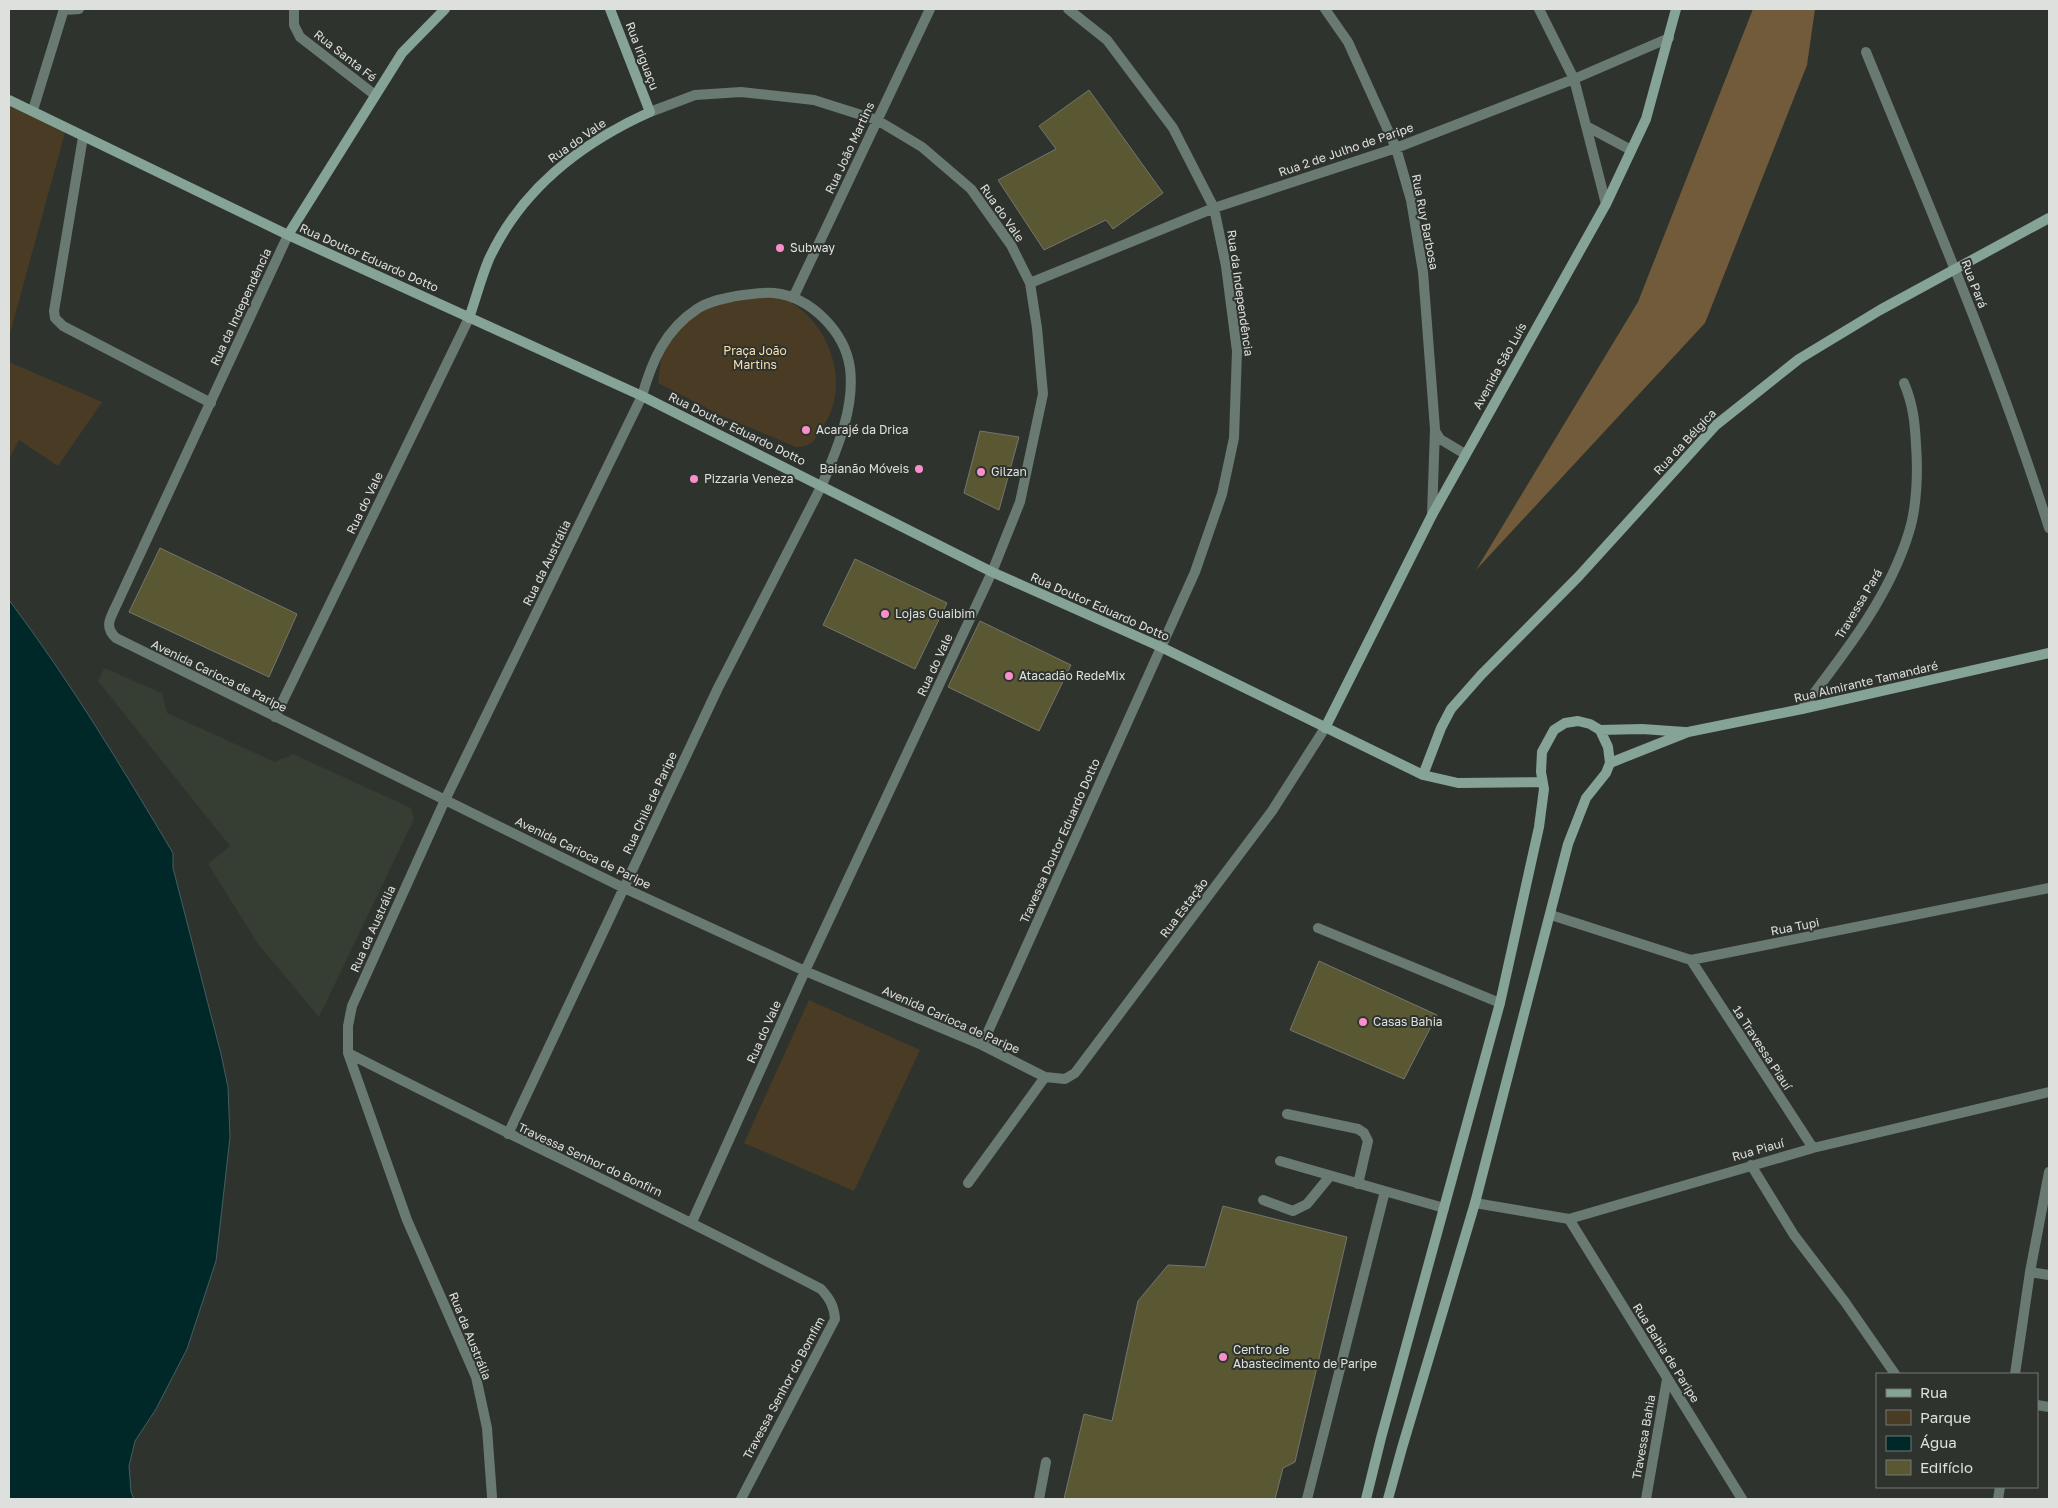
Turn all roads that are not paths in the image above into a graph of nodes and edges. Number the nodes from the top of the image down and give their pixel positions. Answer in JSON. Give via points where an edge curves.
{"nodes":[{"id":1,"x":64,"y":9,"type":"edge"},
{"id":2,"x":79,"y":9,"type":"edge"},
{"id":3,"x":294,"y":9,"type":"edge"},
{"id":4,"x":445,"y":9,"type":"edge"},
{"id":5,"x":610,"y":9,"type":"edge"},
{"id":6,"x":930,"y":9,"type":"edge"},
{"id":7,"x":1068,"y":9,"type":"edge"},
{"id":8,"x":1325,"y":9,"type":"edge"},
{"id":9,"x":1538,"y":9,"type":"edge"},
{"id":10,"x":1676,"y":9,"type":"edge"},
{"id":11,"x":1669,"y":38,"type":"junction"},
{"id":12,"x":1866,"y":52,"type":"dead end"},
{"id":13,"x":1574,"y":79,"type":"junction"},
{"id":14,"x":374,"y":96,"type":"junction"},
{"id":15,"x":9,"y":100,"type":"edge"},
{"id":16,"x":33,"y":110,"type":"junction"},
{"id":17,"x":650,"y":112,"type":"junction"},
{"id":18,"x":877,"y":120,"type":"junction"},
{"id":19,"x":1586,"y":126,"type":"junction"},
{"id":20,"x":83,"y":137,"type":"junction"},
{"id":21,"x":1396,"y":148,"type":"junction"},
{"id":22,"x":1631,"y":150,"type":"junction"},
{"id":23,"x":1606,"y":204,"type":"junction"},
{"id":24,"x":1214,"y":208,"type":"junction"},
{"id":25,"x":2049,"y":218,"type":"edge"},
{"id":26,"x":288,"y":235,"type":"junction"},
{"id":27,"x":1955,"y":269,"type":"junction"},
{"id":28,"x":1030,"y":282,"type":"junction"},
{"id":29,"x":793,"y":298,"type":"junction"},
{"id":30,"x":470,"y":318,"type":"junction"},
{"id":31,"x":1904,"y":383,"type":"dead end"},
{"id":32,"x":642,"y":396,"type":"junction"},
{"id":33,"x":211,"y":403,"type":"junction"},
{"id":34,"x":1435,"y":429,"type":"junction"},
{"id":35,"x":1465,"y":454,"type":"junction"},
{"id":36,"x":822,"y":485,"type":"junction"},
{"id":37,"x":1432,"y":515,"type":"junction"},
{"id":38,"x":2049,"y":528,"type":"edge"},
{"id":39,"x":992,"y":572,"type":"junction"},
{"id":40,"x":116,"y":638,"type":"joint"},
{"id":41,"x":1160,"y":647,"type":"junction"},
{"id":42,"x":2049,"y":653,"type":"edge"},
{"id":43,"x":1802,"y":710,"type":"junction"},
{"id":44,"x":275,"y":717,"type":"junction"},
{"id":45,"x":1325,"y":728,"type":"junction"},
{"id":46,"x":1600,"y":730,"type":"junction"},
{"id":47,"x":1688,"y":732,"type":"junction"},
{"id":48,"x":1610,"y":763,"type":"junction"},
{"id":49,"x":1423,"y":775,"type":"junction"},
{"id":50,"x":1542,"y":782,"type":"junction"},
{"id":51,"x":445,"y":800,"type":"junction"},
{"id":52,"x":624,"y":888,"type":"junction"},
{"id":53,"x":2049,"y":888,"type":"edge"},
{"id":54,"x":1551,"y":915,"type":"junction"},
{"id":55,"x":1318,"y":928,"type":"dead end"},
{"id":56,"x":1691,"y":960,"type":"junction"},
{"id":57,"x":805,"y":972,"type":"junction"},
{"id":58,"x":1500,"y":1003,"type":"junction"},
{"id":59,"x":982,"y":1045,"type":"junction"},
{"id":60,"x":348,"y":1054,"type":"junction"},
{"id":61,"x":1045,"y":1077,"type":"junction"},
{"id":62,"x":2049,"y":1092,"type":"edge"},
{"id":63,"x":1287,"y":1114,"type":"dead end"},
{"id":64,"x":508,"y":1134,"type":"junction"},
{"id":65,"x":1812,"y":1148,"type":"junction"},
{"id":66,"x":1280,"y":1161,"type":"dead end"},
{"id":67,"x":1751,"y":1165,"type":"junction"},
{"id":68,"x":2049,"y":1172,"type":"edge"},
{"id":69,"x":1330,"y":1176,"type":"junction"},
{"id":70,"x":968,"y":1183,"type":"dead end"},
{"id":71,"x":1358,"y":1184,"type":"junction"},
{"id":72,"x":1385,"y":1191,"type":"junction"},
{"id":73,"x":1262,"y":1200,"type":"dead end"},
{"id":74,"x":1475,"y":1203,"type":"junction"},
{"id":75,"x":1444,"y":1208,"type":"junction"},
{"id":76,"x":1569,"y":1220,"type":"junction"},
{"id":77,"x":692,"y":1222,"type":"junction"},
{"id":78,"x":2030,"y":1272,"type":"junction"},
{"id":79,"x":2049,"y":1275,"type":"edge"},
{"id":80,"x":821,"y":1289,"type":"joint"},
{"id":81,"x":1893,"y":1373,"type":"edge"},
{"id":82,"x":2015,"y":1373,"type":"edge"},
{"id":83,"x":1667,"y":1379,"type":"junction"},
{"id":84,"x":1046,"y":1462,"type":"dead end"},
{"id":85,"x":492,"y":1497,"type":"dead end"},
{"id":86,"x":741,"y":1499,"type":"edge"},
{"id":87,"x":1039,"y":1499,"type":"edge"},
{"id":88,"x":1307,"y":1499,"type":"edge"},
{"id":89,"x":1366,"y":1499,"type":"edge"},
{"id":90,"x":1388,"y":1499,"type":"edge"},
{"id":91,"x":1646,"y":1499,"type":"edge"},
{"id":92,"x":1742,"y":1499,"type":"edge"}],
"edges":[{"from":1,"to":2,"type":"street"},
{"from":1,"to":16,"type":"street"},
{"from":3,"to":14,"type":"street","name":"Rua Santa Fé","via":[[294,25],[300,37]]},
{"from":4,"to":14,"type":"main road","name":"Rua da Independência","via":[[402,53]]},
{"from":5,"to":17,"type":"main road","name":"Rua Iriguaçu"},
{"from":6,"to":18,"type":"street","name":"Rua João Martins"},
{"from":7,"to":24,"type":"street","name":"Rua da Independência","via":[[1106,40],[1173,128]]},
{"from":8,"to":21,"type":"street","name":"Rua Ruy Barbosa","via":[[1348,42]]},
{"from":9,"to":13,"type":"street"},
{"from":10,"to":11,"type":"main road","name":"Avenida São Luís"},
{"from":11,"to":13,"type":"street","name":"Rua 2 de Julho de Paripe"},
{"from":11,"to":22,"type":"main road","name":"Avenida São Luís","via":[[1646,119]]},
{"from":12,"to":27,"type":"street","name":"Rua Pará"},
{"from":13,"to":19,"type":"street"},
{"from":13,"to":21,"type":"street","name":"Rua 2 de Julho de Paripe"},
{"from":14,"to":26,"type":"main road","name":"Rua da Independência"},
{"from":15,"to":16,"type":"main road","name":"Rua Doutor Eduardo Dotto"},
{"from":16,"to":20,"type":"main road","name":"Rua Doutor Eduardo Dotto"},
{"from":17,"to":18,"type":"street","name":"Rua do Vale","via":[[695,95],[741,92],[814,100]]},
{"from":17,"to":30,"type":"main road","name":"Rua do Vale","via":[[594,142],[544,180],[506,227],[489,260]]},
{"from":18,"to":28,"type":"street","name":"Rua do Vale","via":[[922,146],[971,189],[1011,245]]},
{"from":18,"to":29,"type":"street","name":"Rua João Martins"},
{"from":19,"to":22,"type":"street"},
{"from":19,"to":23,"type":"street"},
{"from":20,"to":26,"type":"main road","name":"Rua Doutor Eduardo Dotto"},
{"from":20,"to":33,"type":"street","via":[[55,318],[62,326]]},
{"from":21,"to":24,"type":"street","name":"Rua 2 de Julho de Paripe"},
{"from":21,"to":34,"type":"street","name":"Rua Ruy Barbosa","via":[[1411,200],[1423,272]]},
{"from":22,"to":23,"type":"main road","name":"Avenida São Luís"},
{"from":23,"to":35,"type":"main road","name":"Avenida São Luís"},
{"from":24,"to":28,"type":"street","name":"Rua 2 de Julho de Paripe"},
{"from":24,"to":41,"type":"street","name":"Rua da Independência","via":[[1226,266],[1237,350],[1234,438],[1222,494],[1195,572]]},
{"from":25,"to":27,"type":"main road","name":"Rua da Bélgica"},
{"from":26,"to":30,"type":"main road","name":"Rua Doutor Eduardo Dotto"},
{"from":26,"to":33,"type":"street","name":"Rua da Independência"},
{"from":27,"to":38,"type":"street","name":"Rua Pará","via":[[2027,457]]},
{"from":27,"to":49,"type":"main road","name":"Rua da Bélgica","via":[[1798,359],[1716,425],[1579,576],[1451,709]]},
{"from":28,"to":39,"type":"street","name":"Rua do Vale","via":[[1038,328],[1043,394],[1020,502]]},
{"from":29,"to":32,"type":"street","via":[[776,293],[757,293],[720,299],[698,308],[674,328],[659,348]]},
{"from":29,"to":36,"type":"street","via":[[811,307],[828,323],[840,341],[850,368],[849,404]]},
{"from":30,"to":32,"type":"main road","name":"Rua Doutor Eduardo Dotto"},
{"from":30,"to":44,"type":"street","name":"Rua do Vale"},
{"from":31,"to":43,"type":"street","name":"Travessa Pará","via":[[1914,413],[1918,472],[1910,531],[1890,578],[1869,615]]},
{"from":32,"to":36,"type":"main road","name":"Rua Doutor Eduardo Dotto"},
{"from":32,"to":51,"type":"street","name":"Rua da Austrália"},
{"from":33,"to":40,"type":"street","name":"Rua da Independência","via":[[109,621],[109,630]]},
{"from":34,"to":35,"type":"street","via":[[1440,439]]},
{"from":34,"to":37,"type":"street","name":"Rua Ruy Barbosa"},
{"from":35,"to":37,"type":"main road","name":"Avenida São Luís"},
{"from":36,"to":39,"type":"main road","name":"Rua Doutor Eduardo Dotto"},
{"from":36,"to":52,"type":"street","name":"Rua Chile de Paripe","via":[[718,688]]},
{"from":37,"to":45,"type":"main road","name":"Avenida São Luís"},
{"from":39,"to":41,"type":"main road","name":"Rua Doutor Eduardo Dotto"},
{"from":39,"to":57,"type":"street","name":"Rua do Vale"},
{"from":40,"to":44,"type":"street","name":"Avenida Carioca de Paripe"},
{"from":41,"to":45,"type":"main road","name":"Rua Doutor Eduardo Dotto"},
{"from":41,"to":59,"type":"street","name":"Travessa Doutor Eduardo Dotto"},
{"from":42,"to":43,"type":"main road","name":"Rua Almirante Tamandaré"},
{"from":43,"to":47,"type":"main road","name":"Rua Almirante Tamandaré"},
{"from":44,"to":51,"type":"street","name":"Avenida Carioca de Paripe"},
{"from":45,"to":49,"type":"main road","name":"Rua Doutor Eduardo Dotto"},
{"from":45,"to":61,"type":"street","name":"Rua Estação","via":[[1272,811],[1075,1073],[1065,1078]]},
{"from":46,"to":47,"type":"main road","name":"Rua Almirante Tamandaré","via":[[1642,728]]},
{"from":46,"to":48,"type":"main road","via":[[1608,747]]},
{"from":46,"to":50,"type":"main road","via":[[1578,722],[1565,723],[1554,730],[1542,752]]},
{"from":47,"to":48,"type":"main road","name":"Rua Almirante Tamandaré"},
{"from":48,"to":54,"type":"main road","via":[[1586,798],[1568,844]]},
{"from":49,"to":50,"type":"main road","name":"Rua Doutor Eduardo Dotto","via":[[1458,783]]},
{"from":50,"to":58,"type":"main road","via":[[1539,827]]},
{"from":51,"to":52,"type":"street","name":"Avenida Carioca de Paripe"},
{"from":51,"to":60,"type":"street","name":"Rua da Austrália","via":[[352,1006]]},
{"from":52,"to":57,"type":"street","name":"Avenida Carioca de Paripe"},
{"from":52,"to":64,"type":"street","name":"Rua Chile de Paripe"},
{"from":53,"to":56,"type":"street","name":"Rua Tupi"},
{"from":54,"to":56,"type":"street","name":"Rua Tupi"},
{"from":54,"to":74,"type":"main road"},
{"from":55,"to":58,"type":"street"},
{"from":56,"to":65,"type":"street","name":"1ª Travessa Piauí"},
{"from":57,"to":59,"type":"street","name":"Avenida Carioca de Paripe"},
{"from":57,"to":77,"type":"street","name":"Rua do Vale"},
{"from":58,"to":75,"type":"main road"},
{"from":59,"to":61,"type":"street","name":"Avenida Carioca de Paripe"},
{"from":60,"to":64,"type":"street","name":"Travessa Senhor do Bonfirn"},
{"from":60,"to":85,"type":"street","name":"Rua da Austrália","via":[[407,1220],[476,1377],[487,1428]]},
{"from":61,"to":70,"type":"street"},
{"from":62,"to":65,"type":"street","name":"Rua Piauí"},
{"from":63,"to":71,"type":"street","via":[[1364,1133],[1368,1141]]},
{"from":64,"to":77,"type":"street","name":"Travessa Senhor do Bonfirn"},
{"from":65,"to":67,"type":"street","name":"Rua Piauí"},
{"from":66,"to":69,"type":"street"},
{"from":67,"to":76,"type":"street","name":"Rua Piauí"},
{"from":67,"to":81,"type":"street","via":[[1794,1235]]},
{"from":68,"to":78,"type":"street"},
{"from":69,"to":71,"type":"street"},
{"from":69,"to":73,"type":"street","via":[[1307,1204],[1294,1210]]},
{"from":71,"to":72,"type":"street"},
{"from":72,"to":75,"type":"street"},
{"from":72,"to":88,"type":"street"},
{"from":74,"to":76,"type":"street","name":"Rua Piauí"},
{"from":74,"to":90,"type":"main road"},
{"from":75,"to":89,"type":"main road"},
{"from":76,"to":83,"type":"street","name":"Rua Bahia de Paripe"},
{"from":77,"to":80,"type":"street","name":"Travessa Senhor do Bonfirn"},
{"from":78,"to":79,"type":"street"},
{"from":78,"to":82,"type":"street"},
{"from":80,"to":86,"type":"street","name":"Travessa Senhor do Bomfim","via":[[831,1300],[835,1319]]},
{"from":83,"to":91,"type":"street","name":"Travessa Bahia"},
{"from":83,"to":92,"type":"street","name":"Rua Bahia de Paripe"},
{"from":84,"to":87,"type":"street"}]}
